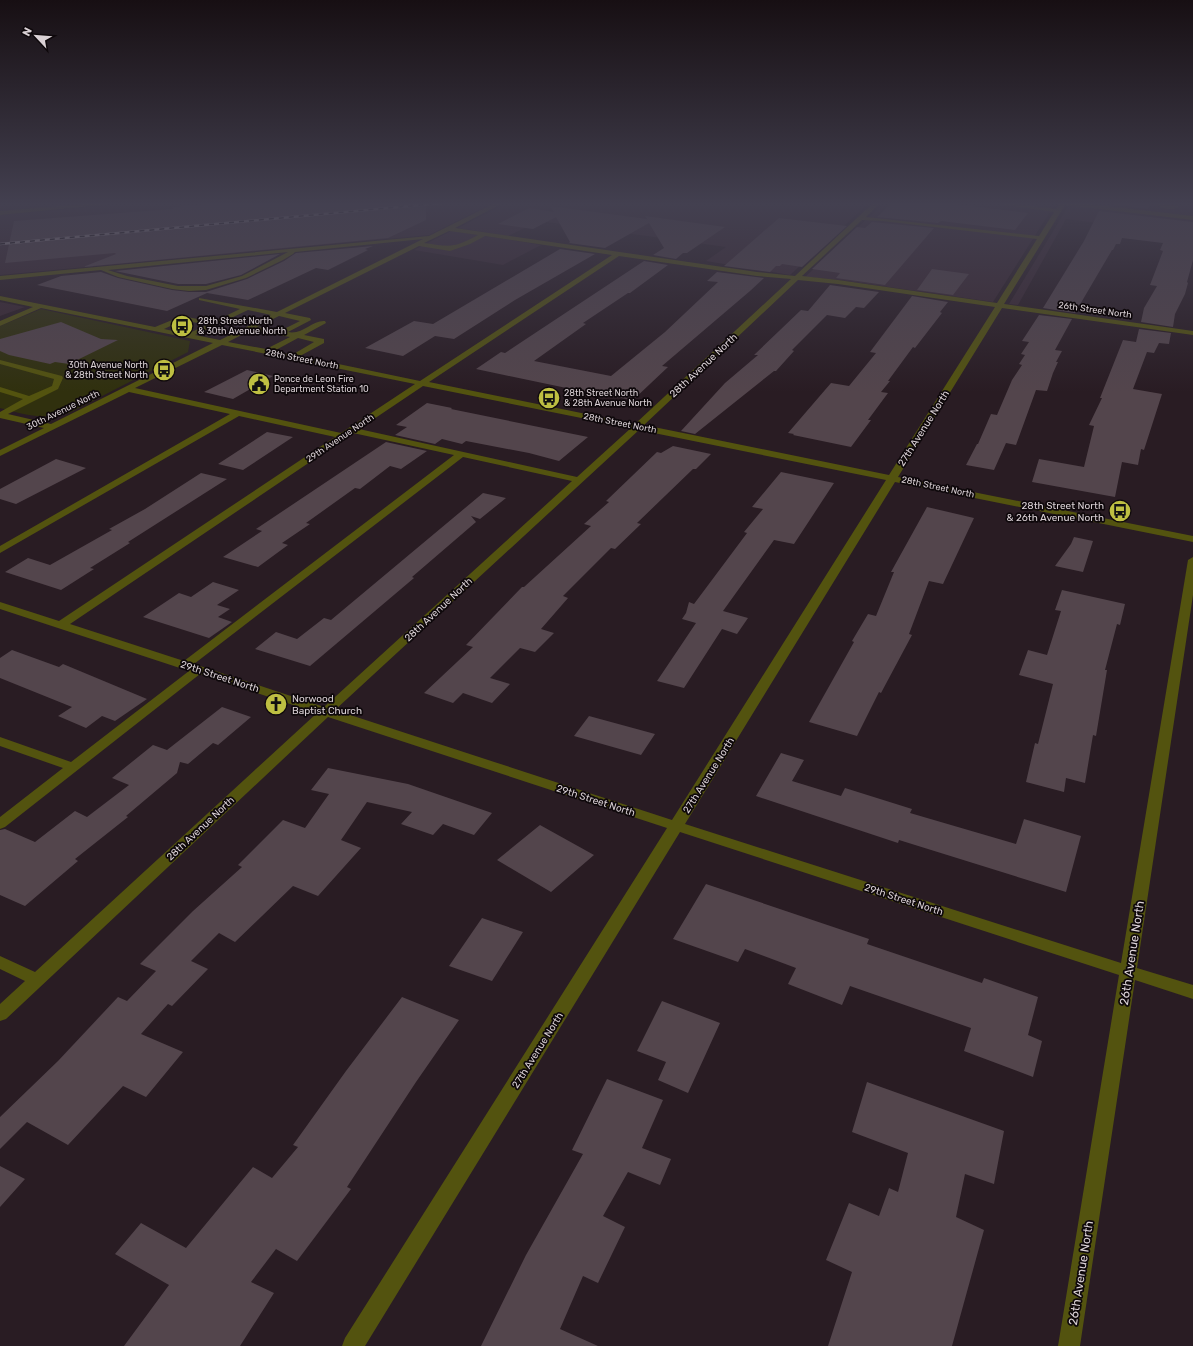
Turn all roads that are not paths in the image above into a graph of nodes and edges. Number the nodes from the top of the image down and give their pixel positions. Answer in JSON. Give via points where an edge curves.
{"nodes":[{"id":1,"x":124,"y":266,"type":"edge"},
{"id":2,"x":266,"y":266,"type":"edge"},
{"id":3,"x":374,"y":266,"type":"edge"},
{"id":4,"x":600,"y":266,"type":"edge"},
{"id":5,"x":709,"y":266,"type":"edge"},
{"id":6,"x":808,"y":266,"type":"edge"},
{"id":7,"x":1024,"y":266,"type":"edge"},
{"id":8,"x":101,"y":268,"type":"junction"},
{"id":9,"x":0,"y":278,"type":"edge"},
{"id":10,"x":795,"y":278,"type":"junction"},
{"id":11,"x":0,"y":298,"type":"edge"},
{"id":12,"x":201,"y":300,"type":"dead end"},
{"id":13,"x":999,"y":305,"type":"junction"},
{"id":14,"x":40,"y":306,"type":"junction"},
{"id":15,"x":248,"y":308,"type":"junction"},
{"id":16,"x":278,"y":314,"type":"junction"},
{"id":17,"x":307,"y":320,"type":"junction"},
{"id":18,"x":0,"y":324,"type":"edge"},
{"id":19,"x":215,"y":324,"type":"junction"},
{"id":20,"x":250,"y":328,"type":"junction"},
{"id":21,"x":155,"y":330,"type":"junction"},
{"id":22,"x":1193,"y":333,"type":"edge"},
{"id":23,"x":281,"y":334,"type":"junction"},
{"id":24,"x":188,"y":336,"type":"junction"},
{"id":25,"x":297,"y":336,"type":"junction"},
{"id":26,"x":220,"y":343,"type":"junction"},
{"id":27,"x":267,"y":352,"type":"junction"},
{"id":28,"x":294,"y":357,"type":"junction"},
{"id":29,"x":0,"y":362,"type":"edge"},
{"id":30,"x":422,"y":383,"type":"junction"},
{"id":31,"x":0,"y":389,"type":"edge"},
{"id":32,"x":127,"y":389,"type":"junction"},
{"id":33,"x":30,"y":399,"type":"junction"},
{"id":34,"x":238,"y":413,"type":"junction"},
{"id":35,"x":0,"y":415,"type":"edge"},
{"id":36,"x":637,"y":426,"type":"junction"},
{"id":37,"x":51,"y":427,"type":"junction"},
{"id":38,"x":352,"y":430,"type":"junction"},
{"id":39,"x":343,"y":436,"type":"junction"},
{"id":40,"x":0,"y":452,"type":"edge"},
{"id":41,"x":461,"y":454,"type":"junction"},
{"id":42,"x":892,"y":477,"type":"junction"},
{"id":43,"x":579,"y":480,"type":"junction"},
{"id":44,"x":1193,"y":539,"type":"edge"},
{"id":45,"x":0,"y":550,"type":"edge"},
{"id":46,"x":1193,"y":560,"type":"edge"},
{"id":47,"x":0,"y":605,"type":"edge"},
{"id":48,"x":62,"y":624,"type":"junction"},
{"id":49,"x":192,"y":667,"type":"junction"},
{"id":50,"x":327,"y":711,"type":"junction"},
{"id":51,"x":0,"y":741,"type":"edge"},
{"id":52,"x":73,"y":767,"type":"junction"},
{"id":53,"x":0,"y":824,"type":"edge"},
{"id":54,"x":676,"y":826,"type":"junction"},
{"id":55,"x":0,"y":962,"type":"edge"},
{"id":56,"x":1129,"y":971,"type":"junction"},
{"id":57,"x":37,"y":980,"type":"junction"},
{"id":58,"x":1193,"y":992,"type":"edge"},
{"id":59,"x":0,"y":1014,"type":"edge"},
{"id":60,"x":353,"y":1346,"type":"edge"},
{"id":61,"x":1069,"y":1346,"type":"edge"}],
"edges":[{"from":1,"to":8,"type":"street"},
{"from":2,"to":8,"type":"street","via":[[232,281],[193,289],[111,274]]},
{"from":3,"to":16,"type":"street","name":"30th Avenue North"},
{"from":4,"to":30,"type":"street","name":"29th Avenue North"},
{"from":5,"to":10,"type":"street","name":"26th Street North"},
{"from":6,"to":10,"type":"street","name":"28th Avenue North"},
{"from":7,"to":13,"type":"street","name":"27th Avenue North"},
{"from":8,"to":9,"type":"street"},
{"from":10,"to":13,"type":"street","name":"26th Street North"},
{"from":10,"to":36,"type":"street","name":"28th Avenue North"},
{"from":11,"to":14,"type":"street","name":"28th Street North"},
{"from":12,"to":15,"type":"street"},
{"from":13,"to":22,"type":"street","name":"26th Street North"},
{"from":13,"to":42,"type":"street","name":"27th Avenue North"},
{"from":14,"to":18,"type":"street"},
{"from":14,"to":21,"type":"street","name":"28th Street North"},
{"from":15,"to":16,"type":"street"},
{"from":15,"to":19,"type":"street"},
{"from":16,"to":17,"type":"street"},
{"from":16,"to":20,"type":"street","name":"30th Avenue North"},
{"from":17,"to":23,"type":"street"},
{"from":17,"to":25,"type":"street","via":[[322,323]]},
{"from":19,"to":21,"type":"street","via":[[182,318]]},
{"from":19,"to":24,"type":"street"},
{"from":20,"to":23,"type":"street"},
{"from":20,"to":26,"type":"street","name":"30th Avenue North"},
{"from":21,"to":24,"type":"street","name":"28th Street North"},
{"from":23,"to":25,"type":"street"},
{"from":24,"to":26,"type":"street","name":"28th Street North"},
{"from":25,"to":27,"type":"street"},
{"from":25,"to":28,"type":"street","via":[[321,341]]},
{"from":26,"to":27,"type":"street","name":"28th Street North"},
{"from":26,"to":32,"type":"street","name":"30th Avenue North"},
{"from":27,"to":28,"type":"street","name":"28th Street North"},
{"from":28,"to":30,"type":"street","name":"28th Street North"},
{"from":29,"to":33,"type":"street","via":[[59,378],[55,387]]},
{"from":30,"to":36,"type":"street","name":"28th Street North"},
{"from":30,"to":38,"type":"street","name":"29th Avenue North"},
{"from":31,"to":33,"type":"street"},
{"from":32,"to":34,"type":"street"},
{"from":32,"to":37,"type":"street","name":"30th Avenue North"},
{"from":33,"to":35,"type":"street"},
{"from":34,"to":39,"type":"street"},
{"from":34,"to":45,"type":"street"},
{"from":35,"to":37,"type":"street"},
{"from":36,"to":42,"type":"street","name":"28th Street North"},
{"from":36,"to":43,"type":"street","name":"28th Avenue North"},
{"from":37,"to":40,"type":"street","name":"30th Avenue North"},
{"from":38,"to":39,"type":"street","name":"29th Avenue North"},
{"from":38,"to":41,"type":"street"},
{"from":39,"to":48,"type":"street","name":"29th Avenue North"},
{"from":41,"to":43,"type":"street"},
{"from":41,"to":49,"type":"street"},
{"from":42,"to":44,"type":"street","name":"28th Street North"},
{"from":42,"to":54,"type":"street","name":"27th Avenue North"},
{"from":43,"to":50,"type":"street","name":"28th Avenue North"},
{"from":46,"to":56,"type":"street","name":"26th Avenue North"},
{"from":47,"to":48,"type":"street","name":"29th Street North"},
{"from":48,"to":49,"type":"street","name":"29th Street North"},
{"from":49,"to":50,"type":"street","name":"29th Street North"},
{"from":49,"to":52,"type":"street"},
{"from":50,"to":54,"type":"street","name":"29th Street North"},
{"from":50,"to":57,"type":"street","name":"28th Avenue North"},
{"from":51,"to":52,"type":"street"},
{"from":52,"to":53,"type":"street"},
{"from":54,"to":56,"type":"street","name":"29th Street North"},
{"from":54,"to":60,"type":"street","name":"27th Avenue North"},
{"from":55,"to":57,"type":"street"},
{"from":56,"to":58,"type":"street","name":"29th Street North"},
{"from":56,"to":61,"type":"street","name":"26th Avenue North"},
{"from":57,"to":59,"type":"street","name":"28th Avenue North"}]}
